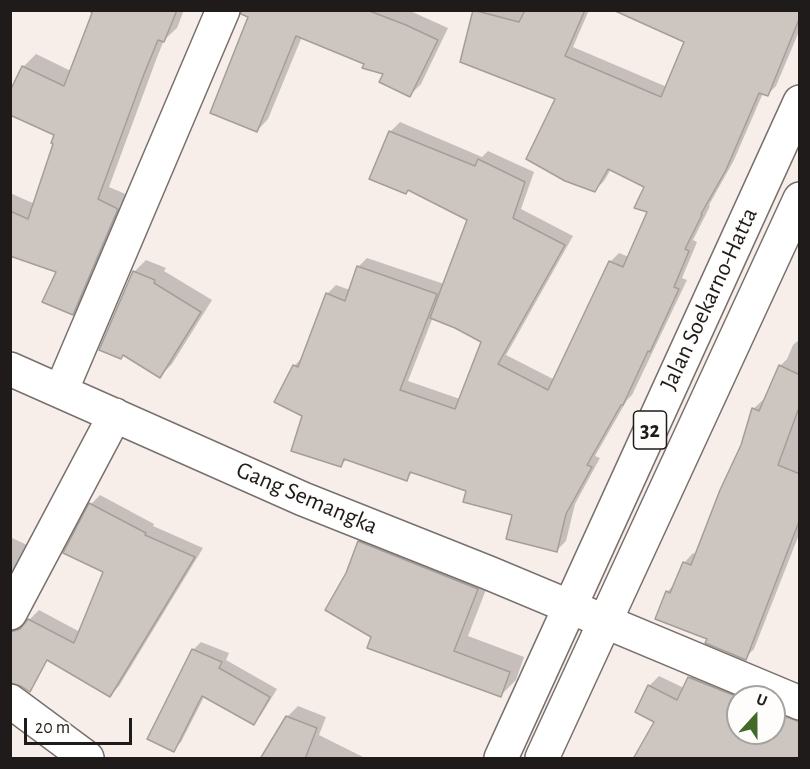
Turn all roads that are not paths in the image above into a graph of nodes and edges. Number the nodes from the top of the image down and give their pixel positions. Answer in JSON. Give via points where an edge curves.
{"nodes":[{"id":1,"x":223,"y":10,"type":"edge"},
{"id":2,"x":800,"y":102,"type":"edge"},
{"id":3,"x":800,"y":199,"type":"edge"},
{"id":4,"x":725,"y":264,"type":"junction"},
{"id":5,"x":762,"y":278,"type":"junction"},
{"id":6,"x":10,"y":369,"type":"edge"},
{"id":7,"x":61,"y":391,"type":"junction"},
{"id":8,"x":115,"y":415,"type":"junction"},
{"id":9,"x":569,"y":607,"type":"junction"},
{"id":10,"x":10,"y":613,"type":"edge"},
{"id":11,"x":605,"y":622,"type":"junction"},
{"id":12,"x":10,"y":701,"type":"edge"},
{"id":13,"x":800,"y":704,"type":"edge"},
{"id":14,"x":87,"y":759,"type":"edge"},
{"id":15,"x":501,"y":759,"type":"edge"},
{"id":16,"x":542,"y":759,"type":"edge"}],
"edges":[{"from":1,"to":7,"type":"main road"},
{"from":2,"to":4,"type":"main road","name":"Jalan Soekarno-Hatta","number":"32"},
{"from":3,"to":5,"type":"main road","name":"Jalan Soekarno-Hatta","number":"32"},
{"from":4,"to":5,"type":"main road"},
{"from":4,"to":9,"type":"main road","name":"Jalan Soekarno-Hatta","number":"32"},
{"from":5,"to":11,"type":"main road","name":"Jalan Soekarno-Hatta","number":"32"},
{"from":6,"to":7,"type":"main road","name":"Gang Semangka"},
{"from":7,"to":8,"type":"main road","name":"Gang Semangka"},
{"from":8,"to":9,"type":"main road","name":"Gang Semangka","via":[[303,499]]},
{"from":8,"to":10,"type":"main road"},
{"from":9,"to":11,"type":"main road","name":"Gang Semangka"},
{"from":9,"to":15,"type":"main road","name":"Jalan Soekarno-Hatta","number":"32"},
{"from":11,"to":13,"type":"main road","name":"Gang Semangka"},
{"from":11,"to":16,"type":"main road","name":"Jalan Soekarno-Hatta","number":"32"},
{"from":12,"to":14,"type":"main road"}]}
